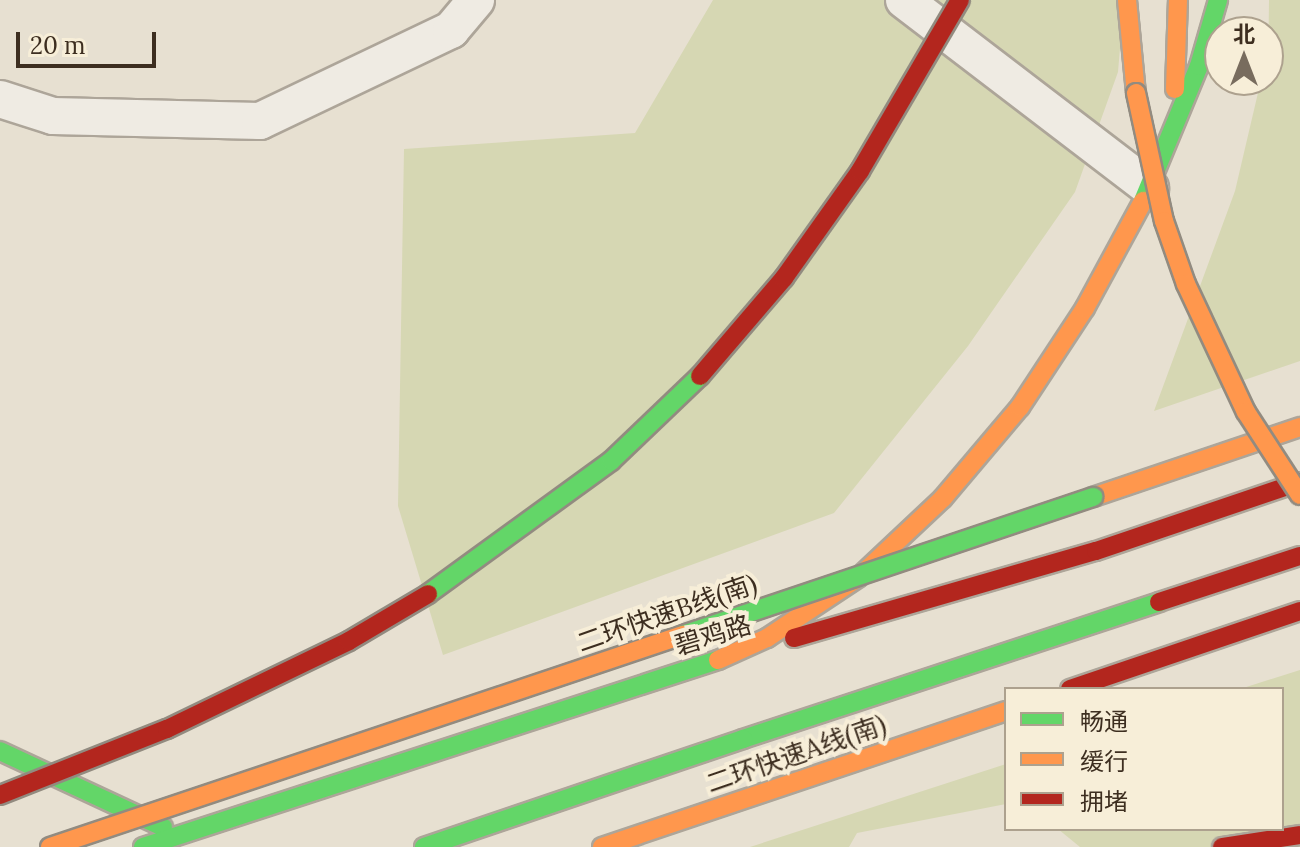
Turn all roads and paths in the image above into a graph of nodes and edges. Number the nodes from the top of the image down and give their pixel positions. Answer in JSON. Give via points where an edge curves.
{"nodes":[{"id":1,"x":476,"y":0,"type":"edge"},
{"id":2,"x":904,"y":0,"type":"edge"},
{"id":3,"x":960,"y":0,"type":"edge"},
{"id":4,"x":1127,"y":0,"type":"edge"},
{"id":5,"x":1178,"y":0,"type":"edge"},
{"id":6,"x":1218,"y":0,"type":"edge"},
{"id":7,"x":0,"y":99,"type":"edge"},
{"id":8,"x":1156,"y":174,"type":"junction"},
{"id":9,"x":1300,"y":427,"type":"edge"},
{"id":10,"x":1300,"y":482,"type":"edge"},
{"id":11,"x":1300,"y":495,"type":"edge"},
{"id":12,"x":1300,"y":556,"type":"edge"},
{"id":13,"x":1300,"y":611,"type":"edge"},
{"id":14,"x":718,"y":660,"type":"junction"},
{"id":15,"x":1076,"y":687,"type":"edge"},
{"id":16,"x":1004,"y":712,"type":"edge"},
{"id":17,"x":0,"y":751,"type":"edge"},
{"id":18,"x":0,"y":795,"type":"edge"},
{"id":19,"x":180,"y":835,"type":"junction"},
{"id":20,"x":1300,"y":835,"type":"edge"},
{"id":21,"x":50,"y":847,"type":"edge"},
{"id":22,"x":143,"y":847,"type":"edge"},
{"id":23,"x":424,"y":847,"type":"edge"},
{"id":24,"x":602,"y":847,"type":"edge"},
{"id":25,"x":1222,"y":847,"type":"edge"}],
"edges":[{"from":1,"to":7,"type":"street","via":[[451,30],[260,121],[53,116]]},
{"from":2,"to":8,"type":"street"},
{"from":3,"to":18,"type":"main road","bridge":true,"via":[[860,171],[784,278],[702,374],[611,461],[460,575],[349,641],[167,729]]},
{"from":4,"to":11,"type":"main road","bridge":true,"via":[[1148,157],[1186,284],[1246,412]]},
{"from":5,"to":8,"type":"main road","via":[[1175,90]]},
{"from":6,"to":8,"type":"main road","via":[[1199,66]]},
{"from":8,"to":14,"type":"main road","via":[[1054,358],[943,498],[837,593],[767,638]]},
{"from":9,"to":21,"type":"main road","name":"二环快速B线(南)","bridge":true},
{"from":10,"to":14,"type":"main road","name":"碧鸡路","via":[[1096,551]]},
{"from":12,"to":23,"type":"main road"},
{"from":13,"to":15,"type":"main road"},
{"from":14,"to":19,"type":"main road","name":"碧鸡路"},
{"from":16,"to":24,"type":"main road","name":"二环快速A线(南)"},
{"from":17,"to":19,"type":"main road"},
{"from":19,"to":22,"type":"main road","name":"碧鸡路"},
{"from":20,"to":25,"type":"main road"}]}
